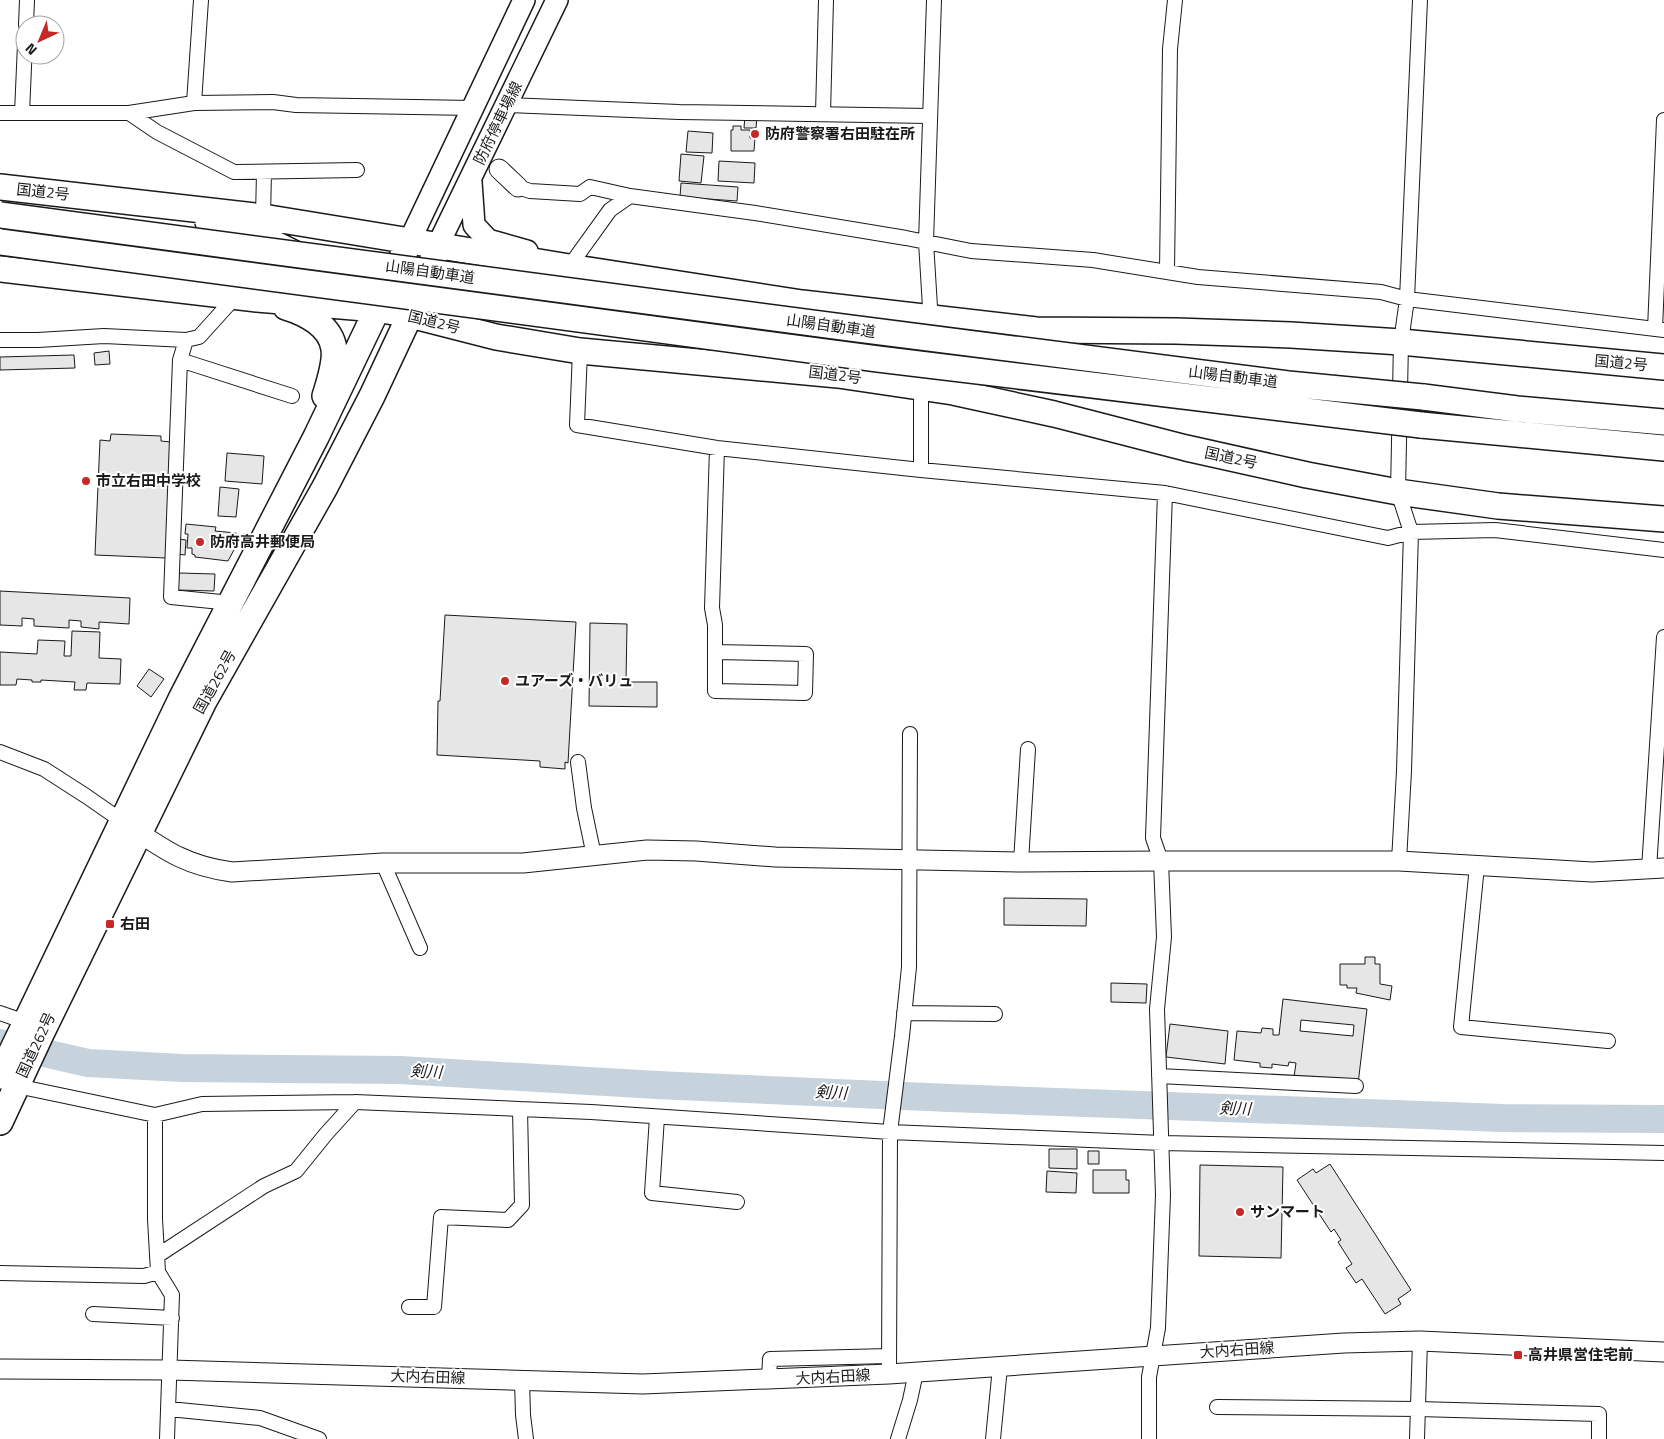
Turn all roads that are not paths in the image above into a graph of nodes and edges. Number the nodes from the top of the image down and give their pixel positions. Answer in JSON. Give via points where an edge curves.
{"nodes":[{"id":1,"x":27,"y":0,"type":"edge"},
{"id":2,"x":201,"y":0,"type":"edge"},
{"id":3,"x":524,"y":0,"type":"edge"},
{"id":4,"x":558,"y":0,"type":"edge"},
{"id":5,"x":826,"y":0,"type":"edge"},
{"id":6,"x":934,"y":0,"type":"edge"},
{"id":7,"x":1175,"y":0,"type":"edge"},
{"id":8,"x":1420,"y":0,"type":"edge"},
{"id":9,"x":26,"y":15,"type":"edge"},
{"id":10,"x":24,"y":65,"type":"edge"},
{"id":11,"x":194,"y":103,"type":"junction"},
{"id":12,"x":507,"y":105,"type":"junction"},
{"id":13,"x":473,"y":108,"type":"junction"},
{"id":14,"x":0,"y":113,"type":"edge"},
{"id":15,"x":22,"y":113,"type":"junction"},
{"id":16,"x":129,"y":113,"type":"junction"},
{"id":17,"x":823,"y":113,"type":"junction"},
{"id":18,"x":930,"y":116,"type":"junction"},
{"id":19,"x":1664,"y":120,"type":"edge"},
{"id":20,"x":358,"y":170,"type":"dead end"},
{"id":21,"x":483,"y":170,"type":"junction"},
{"id":22,"x":264,"y":172,"type":"junction"},
{"id":23,"x":0,"y":187,"type":"edge"},
{"id":24,"x":518,"y":187,"type":"joint"},
{"id":25,"x":630,"y":196,"type":"junction"},
{"id":26,"x":150,"y":204,"type":"junction"},
{"id":27,"x":0,"y":215,"type":"edge"},
{"id":28,"x":263,"y":217,"type":"junction"},
{"id":29,"x":410,"y":240,"type":"junction"},
{"id":30,"x":0,"y":242,"type":"edge"},
{"id":31,"x":926,"y":242,"type":"junction"},
{"id":32,"x":438,"y":246,"type":"junction"},
{"id":33,"x":558,"y":265,"type":"junction"},
{"id":34,"x":0,"y":269,"type":"edge"},
{"id":35,"x":1168,"y":271,"type":"junction"},
{"id":36,"x":247,"y":297,"type":"junction"},
{"id":37,"x":1407,"y":299,"type":"junction"},
{"id":38,"x":930,"y":307,"type":"dead end"},
{"id":39,"x":375,"y":310,"type":"junction"},
{"id":40,"x":410,"y":315,"type":"junction"},
{"id":41,"x":1660,"y":329,"type":"edge"},
{"id":42,"x":0,"y":340,"type":"edge"},
{"id":43,"x":186,"y":340,"type":"junction"},
{"id":44,"x":1400,"y":342,"type":"junction"},
{"id":45,"x":580,"y":351,"type":"junction"},
{"id":46,"x":392,"y":354,"type":"junction"},
{"id":47,"x":180,"y":360,"type":"junction"},
{"id":48,"x":1664,"y":367,"type":"edge"},
{"id":49,"x":292,"y":396,"type":"dead end"},
{"id":50,"x":921,"y":400,"type":"dead end"},
{"id":51,"x":1664,"y":422,"type":"edge"},
{"id":52,"x":316,"y":437,"type":"junction"},
{"id":53,"x":717,"y":448,"type":"junction"},
{"id":54,"x":1664,"y":448,"type":"edge"},
{"id":55,"x":920,"y":470,"type":"junction"},
{"id":56,"x":1398,"y":492,"type":"junction"},
{"id":57,"x":1165,"y":493,"type":"junction"},
{"id":58,"x":1664,"y":519,"type":"edge"},
{"id":59,"x":1411,"y":532,"type":"junction"},
{"id":60,"x":1664,"y":550,"type":"edge"},
{"id":61,"x":232,"y":603,"type":"junction"},
{"id":62,"x":1664,"y":637,"type":"edge"},
{"id":63,"x":716,"y":652,"type":"junction"},
{"id":64,"x":910,"y":734,"type":"dead end"},
{"id":65,"x":1028,"y":749,"type":"dead end"},
{"id":66,"x":0,"y":752,"type":"edge"},
{"id":67,"x":578,"y":762,"type":"dead end"},
{"id":68,"x":130,"y":827,"type":"junction"},
{"id":69,"x":594,"y":856,"type":"junction"},
{"id":70,"x":908,"y":860,"type":"junction"},
{"id":71,"x":1161,"y":861,"type":"junction"},
{"id":72,"x":1399,"y":861,"type":"junction"},
{"id":73,"x":1020,"y":862,"type":"junction"},
{"id":74,"x":383,"y":863,"type":"junction"},
{"id":75,"x":1477,"y":866,"type":"junction"},
{"id":76,"x":1657,"y":869,"type":"edge"},
{"id":77,"x":420,"y":948,"type":"dead end"},
{"id":78,"x":0,"y":1013,"type":"edge"},
{"id":79,"x":904,"y":1013,"type":"junction"},
{"id":80,"x":995,"y":1014,"type":"dead end"},
{"id":81,"x":30,"y":1028,"type":"junction"},
{"id":82,"x":1608,"y":1040,"type":"dead end"},
{"id":83,"x":8,"y":1079,"type":"edge"},
{"id":84,"x":1160,"y":1081,"type":"junction"},
{"id":85,"x":1356,"y":1086,"type":"dead end"},
{"id":86,"x":355,"y":1102,"type":"junction"},
{"id":87,"x":520,"y":1109,"type":"junction"},
{"id":88,"x":156,"y":1115,"type":"junction"},
{"id":89,"x":658,"y":1116,"type":"junction"},
{"id":90,"x":0,"y":1122,"type":"edge"},
{"id":91,"x":890,"y":1132,"type":"junction"},
{"id":92,"x":1161,"y":1139,"type":"junction"},
{"id":93,"x":1664,"y":1152,"type":"edge"},
{"id":94,"x":738,"y":1202,"type":"dead end"},
{"id":95,"x":157,"y":1256,"type":"junction"},
{"id":96,"x":158,"y":1272,"type":"junction"},
{"id":97,"x":0,"y":1273,"type":"edge"},
{"id":98,"x":409,"y":1307,"type":"dead end"},
{"id":99,"x":93,"y":1314,"type":"dead end"},
{"id":100,"x":172,"y":1318,"type":"junction"},
{"id":101,"x":1420,"y":1341,"type":"junction"},
{"id":102,"x":1664,"y":1352,"type":"edge"},
{"id":103,"x":1154,"y":1356,"type":"junction"},
{"id":104,"x":888,"y":1365,"type":"junction"},
{"id":105,"x":1000,"y":1367,"type":"junction"},
{"id":106,"x":0,"y":1368,"type":"edge"},
{"id":107,"x":170,"y":1370,"type":"junction"},
{"id":108,"x":916,"y":1372,"type":"junction"},
{"id":109,"x":522,"y":1380,"type":"junction"},
{"id":110,"x":1217,"y":1407,"type":"dead end"},
{"id":111,"x":1418,"y":1408,"type":"junction"},
{"id":112,"x":169,"y":1409,"type":"junction"},
{"id":113,"x":167,"y":1439,"type":"edge"},
{"id":114,"x":320,"y":1439,"type":"edge"},
{"id":115,"x":526,"y":1439,"type":"edge"},
{"id":116,"x":898,"y":1439,"type":"edge"},
{"id":117,"x":993,"y":1439,"type":"edge"},
{"id":118,"x":1149,"y":1439,"type":"edge"},
{"id":119,"x":1417,"y":1439,"type":"edge"},
{"id":120,"x":1599,"y":1439,"type":"edge"}],
"edges":[{"from":1,"to":9,"type":"street"},
{"from":2,"to":11,"type":"street"},
{"from":3,"to":13,"type":"main road","name":"防府停車場線"},
{"from":4,"to":12,"type":"main road","name":"防府停車場線"},
{"from":5,"to":17,"type":"street"},
{"from":6,"to":18,"type":"street"},
{"from":7,"to":35,"type":"street","via":[[1170,49]]},
{"from":8,"to":37,"type":"street"},
{"from":10,"to":15,"type":"street"},
{"from":11,"to":13,"type":"street"},
{"from":11,"to":16,"type":"street"},
{"from":12,"to":17,"type":"street","via":[[678,112]]},
{"from":12,"to":21,"type":"main road","name":"防府停車場線"},
{"from":13,"to":29,"type":"main road","name":"防府停車場線"},
{"from":14,"to":15,"type":"street"},
{"from":15,"to":16,"type":"street"},
{"from":16,"to":22,"type":"street","via":[[157,132],[234,172]]},
{"from":17,"to":18,"type":"street"},
{"from":18,"to":31,"type":"street"},
{"from":19,"to":41,"type":"street"},
{"from":20,"to":22,"type":"street"},
{"from":21,"to":24,"type":"main road"},
{"from":21,"to":32,"type":"main road","name":"防府停車場線"},
{"from":21,"to":33,"type":"main road","via":[[474,225],[480,233],[488,240],[529,251]]},
{"from":22,"to":28,"type":"street"},
{"from":23,"to":26,"type":"highway","name":"国道2号"},
{"from":24,"to":25,"type":"street","via":[[530,191],[580,194],[590,187]]},
{"from":25,"to":31,"type":"street","via":[[756,213]]},
{"from":25,"to":33,"type":"street","via":[[610,210]]},
{"from":26,"to":28,"type":"highway","name":"国道2号"},
{"from":26,"to":39,"type":"highway","via":[[265,239],[334,273]]},
{"from":27,"to":51,"type":"highway","name":"山陽自動車道","bridge":true,"via":[[1288,384]]},
{"from":28,"to":29,"type":"highway","name":"国道2号"},
{"from":29,"to":32,"type":"highway","name":"国道2号"},
{"from":29,"to":39,"type":"highway","name":"国道262号"},
{"from":30,"to":54,"type":"highway","name":"山陽自動車道","bridge":true,"via":[[878,360],[1421,425]]},
{"from":31,"to":35,"type":"street","via":[[971,251],[1093,260]]},
{"from":31,"to":38,"type":"street"},
{"from":32,"to":33,"type":"highway","name":"国道2号"},
{"from":32,"to":40,"type":"highway","name":"国道262号"},
{"from":33,"to":44,"type":"highway","name":"国道2号","via":[[802,303],[1036,330],[1176,331]]},
{"from":34,"to":36,"type":"highway","name":"国道2号"},
{"from":35,"to":37,"type":"street","via":[[1381,292]]},
{"from":36,"to":39,"type":"highway","name":"国道2号"},
{"from":36,"to":43,"type":"street","via":[[199,337]]},
{"from":36,"to":52,"type":"highway","via":[[299,311],[326,331],[334,349],[331,378],[319,413]]},
{"from":37,"to":41,"type":"street"},
{"from":37,"to":44,"type":"street"},
{"from":39,"to":40,"type":"highway","name":"国道2号"},
{"from":39,"to":46,"type":"highway"},
{"from":39,"to":52,"type":"highway","name":"国道262号"},
{"from":40,"to":45,"type":"highway","name":"国道2号","via":[[496,337]]},
{"from":40,"to":46,"type":"highway","name":"国道262号"},
{"from":42,"to":43,"type":"street","via":[[104,336]]},
{"from":43,"to":47,"type":"street"},
{"from":44,"to":48,"type":"highway","name":"国道2号"},
{"from":44,"to":56,"type":"street"},
{"from":45,"to":53,"type":"street","via":[[577,425]]},
{"from":45,"to":56,"type":"highway","name":"国道2号","via":[[838,375],[953,392],[1186,448]]},
{"from":46,"to":68,"type":"highway","name":"国道262号","via":[[325,488]]},
{"from":47,"to":49,"type":"street"},
{"from":47,"to":61,"type":"street","via":[[171,597]]},
{"from":50,"to":55,"type":"street"},
{"from":52,"to":61,"type":"highway","name":"国道262号"},
{"from":53,"to":55,"type":"street"},
{"from":53,"to":63,"type":"street","via":[[712,608]]},
{"from":55,"to":57,"type":"street"},
{"from":56,"to":58,"type":"highway","name":"国道2号","via":[[1498,506]]},
{"from":56,"to":59,"type":"street"},
{"from":57,"to":59,"type":"street","via":[[1388,538]]},
{"from":57,"to":71,"type":"street","via":[[1153,838]]},
{"from":59,"to":60,"type":"street","via":[[1495,530]]},
{"from":59,"to":72,"type":"street"},
{"from":61,"to":68,"type":"highway","name":"国道262号","via":[[181,699]]},
{"from":62,"to":76,"type":"street"},
{"from":63,"to":63,"type":"street","via":[[806,654],[805,693],[714,691]]},
{"from":64,"to":70,"type":"street"},
{"from":65,"to":73,"type":"street"},
{"from":66,"to":68,"type":"street","via":[[44,769]]},
{"from":67,"to":69,"type":"street"},
{"from":68,"to":74,"type":"main road","via":[[187,862],[210,869],[232,872]]},
{"from":68,"to":81,"type":"highway","name":"国道262号"},
{"from":69,"to":70,"type":"main road","via":[[646,850]]},
{"from":69,"to":74,"type":"main road","via":[[523,863]]},
{"from":70,"to":73,"type":"main road"},
{"from":70,"to":79,"type":"street","via":[[909,968]]},
{"from":71,"to":72,"type":"main road"},
{"from":71,"to":73,"type":"main road"},
{"from":71,"to":84,"type":"street","via":[[1164,937],[1157,1009]]},
{"from":72,"to":75,"type":"main road"},
{"from":74,"to":77,"type":"street"},
{"from":75,"to":76,"type":"main road","via":[[1592,872]]},
{"from":75,"to":82,"type":"street","via":[[1461,1027]]},
{"from":78,"to":81,"type":"street"},
{"from":79,"to":80,"type":"street"},
{"from":79,"to":91,"type":"street"},
{"from":81,"to":83,"type":"highway","name":"国道262号"},
{"from":83,"to":88,"type":"street"},
{"from":83,"to":90,"type":"highway","name":"国道262号"},
{"from":84,"to":85,"type":"street"},
{"from":84,"to":92,"type":"street"},
{"from":86,"to":87,"type":"street"},
{"from":86,"to":88,"type":"street","via":[[202,1104]]},
{"from":86,"to":95,"type":"street","via":[[296,1172],[264,1186]]},
{"from":87,"to":89,"type":"street"},
{"from":87,"to":98,"type":"street","via":[[522,1205],[508,1220],[442,1217],[434,1307]]},
{"from":88,"to":95,"type":"street"},
{"from":89,"to":91,"type":"street"},
{"from":89,"to":94,"type":"street","via":[[652,1193]]},
{"from":91,"to":92,"type":"street"},
{"from":91,"to":104,"type":"street"},
{"from":92,"to":93,"type":"street"},
{"from":92,"to":103,"type":"street","via":[[1161,1263]]},
{"from":95,"to":96,"type":"street"},
{"from":96,"to":97,"type":"street","via":[[144,1276]]},
{"from":96,"to":100,"type":"street","via":[[172,1295]]},
{"from":99,"to":100,"type":"street"},
{"from":100,"to":107,"type":"street"},
{"from":101,"to":102,"type":"main road","name":"大内右田線"},
{"from":101,"to":103,"type":"main road","name":"大内右田線"},
{"from":101,"to":111,"type":"street"},
{"from":103,"to":105,"type":"main road","name":"大内右田線"},
{"from":103,"to":118,"type":"street","via":[[1150,1377]]},
{"from":104,"to":108,"type":"main road","name":"大内右田線"},
{"from":104,"to":109,"type":"main road","name":"大内右田線","via":[[769,1380],[643,1384]]},
{"from":105,"to":108,"type":"main road","name":"大内右田線"},
{"from":105,"to":117,"type":"street"},
{"from":106,"to":107,"type":"main road","name":"大内右田線"},
{"from":107,"to":109,"type":"main road","name":"大内右田線"},
{"from":107,"to":112,"type":"street"},
{"from":108,"to":116,"type":"street"},
{"from":109,"to":115,"type":"street"},
{"from":110,"to":111,"type":"street"},
{"from":111,"to":119,"type":"street"},
{"from":111,"to":120,"type":"street","via":[[1599,1414]]},
{"from":112,"to":113,"type":"street"},
{"from":112,"to":114,"type":"street","via":[[260,1418]]}]}
